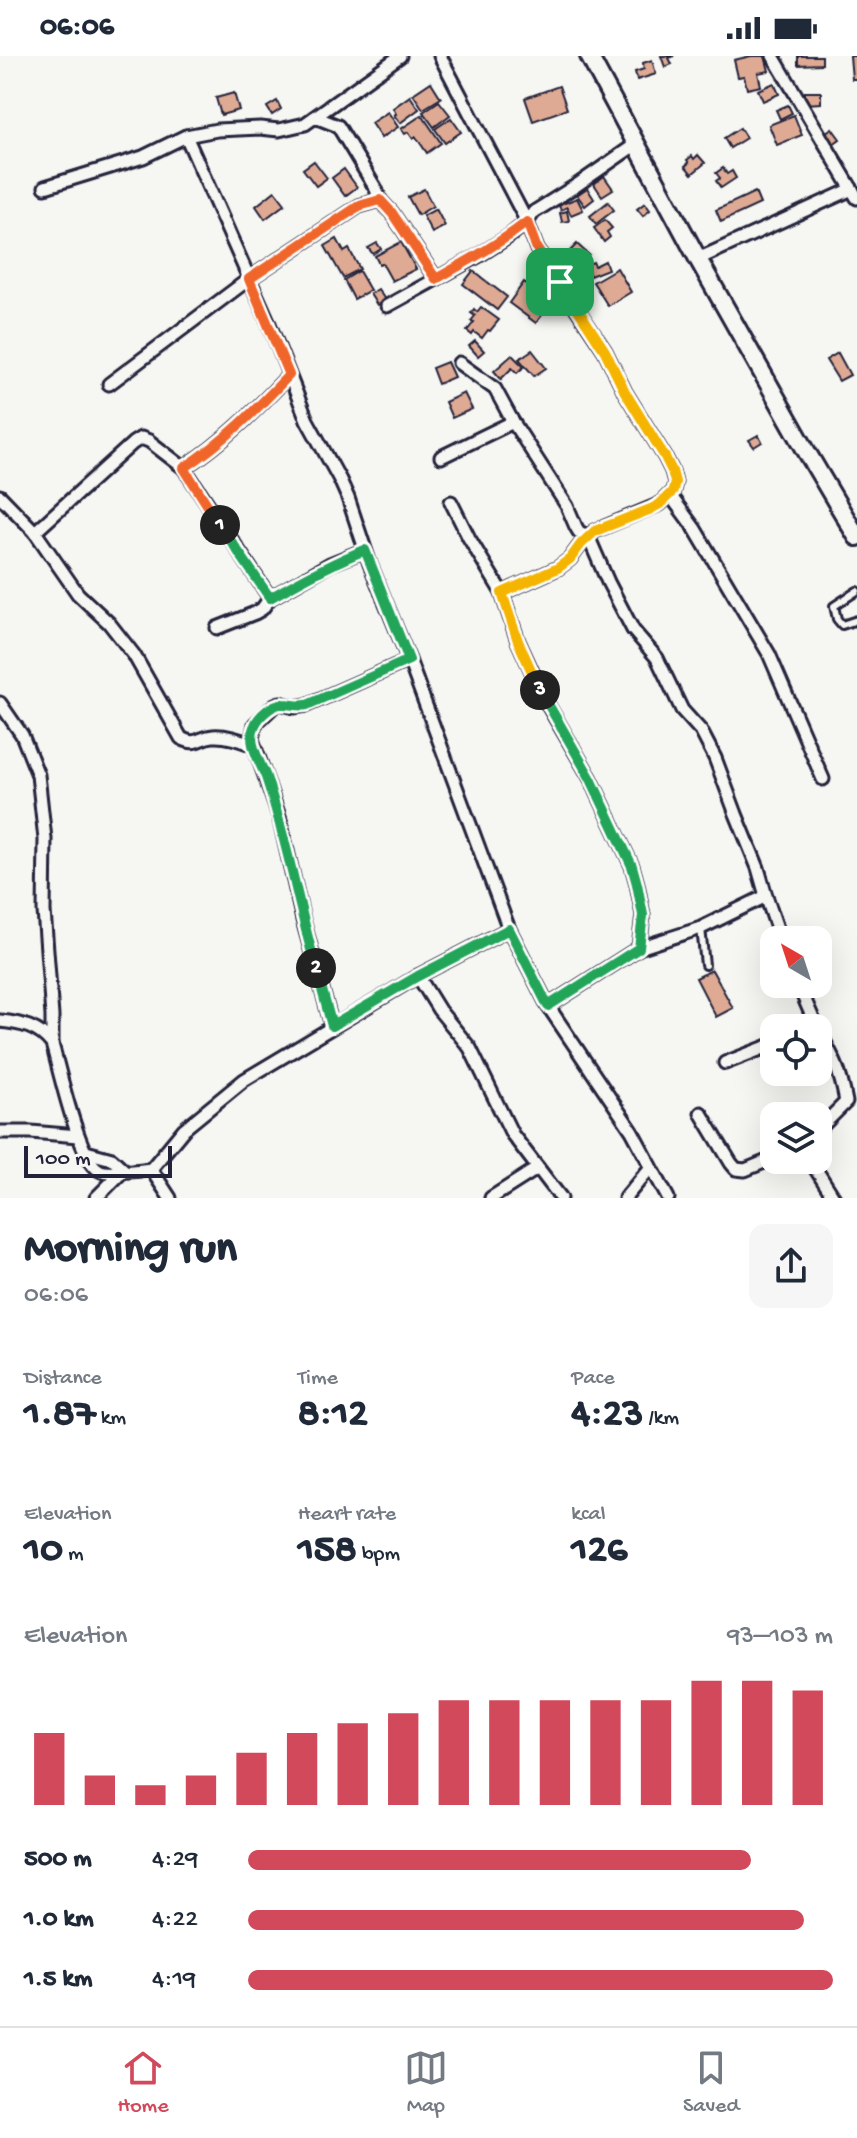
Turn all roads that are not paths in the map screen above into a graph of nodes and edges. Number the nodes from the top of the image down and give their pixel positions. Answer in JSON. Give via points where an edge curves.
{"nodes":[{"id":1,"x":400,"y":56,"type":"edge"},
{"id":2,"x":440,"y":56,"type":"edge"},
{"id":3,"x":589,"y":56,"type":"edge"},
{"id":4,"x":773,"y":56,"type":"edge"},
{"id":5,"x":315,"y":117,"type":"junction"},
{"id":6,"x":186,"y":136,"type":"junction"},
{"id":7,"x":636,"y":144,"type":"junction"},
{"id":8,"x":45,"y":187,"type":"dead end"},
{"id":9,"x":854,"y":193,"type":"edge"},
{"id":10,"x":380,"y":200,"type":"junction"},
{"id":11,"x":527,"y":222,"type":"junction"},
{"id":12,"x":698,"y":259,"type":"junction"},
{"id":13,"x":249,"y":279,"type":"junction"},
{"id":14,"x":436,"y":279,"type":"junction"},
{"id":15,"x":387,"y":306,"type":"dead end"},
{"id":16,"x":459,"y":363,"type":"dead end"},
{"id":17,"x":289,"y":375,"type":"junction"},
{"id":18,"x":109,"y":384,"type":"dead end"},
{"id":19,"x":513,"y":422,"type":"junction"},
{"id":20,"x":441,"y":457,"type":"dead end"},
{"id":21,"x":184,"y":468,"type":"junction"},
{"id":22,"x":670,"y":495,"type":"junction"},
{"id":23,"x":0,"y":496,"type":"edge"},
{"id":24,"x":451,"y":502,"type":"dead end"},
{"id":25,"x":35,"y":532,"type":"junction"},
{"id":26,"x":588,"y":536,"type":"junction"},
{"id":27,"x":857,"y":537,"type":"edge"},
{"id":28,"x":365,"y":550,"type":"junction"},
{"id":29,"x":857,"y":591,"type":"edge"},
{"id":30,"x":502,"y":593,"type":"junction"},
{"id":31,"x":270,"y":598,"type":"junction"},
{"id":32,"x":857,"y":620,"type":"edge"},
{"id":33,"x":217,"y":628,"type":"dead end"},
{"id":34,"x":409,"y":660,"type":"junction"},
{"id":35,"x":0,"y":703,"type":"edge"},
{"id":36,"x":253,"y":745,"type":"junction"},
{"id":37,"x":823,"y":779,"type":"dead end"},
{"id":38,"x":766,"y":896,"type":"junction"},
{"id":39,"x":776,"y":926,"type":"edge"},
{"id":40,"x":701,"y":928,"type":"junction"},
{"id":41,"x":509,"y":929,"type":"junction"},
{"id":42,"x":639,"y":948,"type":"junction"},
{"id":43,"x":705,"y":965,"type":"dead end"},
{"id":44,"x":418,"y":976,"type":"junction"},
{"id":45,"x":548,"y":1006,"type":"junction"},
{"id":46,"x":0,"y":1021,"type":"edge"},
{"id":47,"x":332,"y":1026,"type":"junction"},
{"id":48,"x":52,"y":1044,"type":"junction"},
{"id":49,"x":760,"y":1049,"type":"edge"},
{"id":50,"x":832,"y":1055,"type":"edge"},
{"id":51,"x":725,"y":1063,"type":"dead end"},
{"id":52,"x":852,"y":1100,"type":"edge"},
{"id":53,"x":701,"y":1113,"type":"dead end"},
{"id":54,"x":832,"y":1118,"type":"edge"},
{"id":55,"x":0,"y":1132,"type":"edge"},
{"id":56,"x":78,"y":1136,"type":"junction"},
{"id":57,"x":760,"y":1164,"type":"edge"},
{"id":58,"x":651,"y":1167,"type":"junction"},
{"id":59,"x":538,"y":1168,"type":"junction"},
{"id":60,"x":151,"y":1169,"type":"junction"},
{"id":61,"x":124,"y":1170,"type":"junction"},
{"id":62,"x":819,"y":1174,"type":"edge"},
{"id":63,"x":96,"y":1198,"type":"edge"},
{"id":64,"x":170,"y":1198,"type":"edge"},
{"id":65,"x":491,"y":1198,"type":"edge"},
{"id":66,"x":561,"y":1198,"type":"edge"},
{"id":67,"x":625,"y":1198,"type":"edge"},
{"id":68,"x":668,"y":1198,"type":"edge"},
{"id":69,"x":834,"y":1198,"type":"edge"}],
"edges":[{"from":1,"to":5,"type":"street"},
{"from":2,"to":11,"type":"street"},
{"from":3,"to":7,"type":"main road"},
{"from":4,"to":9,"type":"street"},
{"from":5,"to":6,"type":"street","via":[[279,130]]},
{"from":5,"to":10,"type":"street","via":[[338,126]]},
{"from":6,"to":8,"type":"street","via":[[143,157]]},
{"from":6,"to":13,"type":"street"},
{"from":7,"to":11,"type":"street","via":[[534,212]]},
{"from":7,"to":12,"type":"main road"},
{"from":9,"to":12,"type":"street"},
{"from":10,"to":13,"type":"street","via":[[359,206]]},
{"from":10,"to":14,"type":"street"},
{"from":11,"to":14,"type":"street"},
{"from":11,"to":22,"type":"street","via":[[537,249],[605,351],[665,457],[675,482]]},
{"from":12,"to":27,"type":"main road"},
{"from":13,"to":17,"type":"street"},
{"from":13,"to":18,"type":"street"},
{"from":14,"to":15,"type":"street"},
{"from":16,"to":19,"type":"street","via":[[495,389]]},
{"from":17,"to":21,"type":"street","via":[[242,425]]},
{"from":17,"to":28,"type":"street","via":[[344,489]]},
{"from":19,"to":20,"type":"street"},
{"from":19,"to":26,"type":"street","via":[[579,532]]},
{"from":21,"to":25,"type":"street","via":[[141,438]]},
{"from":21,"to":31,"type":"street"},
{"from":22,"to":26,"type":"street","via":[[651,509]]},
{"from":22,"to":37,"type":"street","via":[[769,654]]},
{"from":23,"to":25,"type":"street"},
{"from":24,"to":30,"type":"street"},
{"from":25,"to":36,"type":"street","via":[[78,594],[134,655],[181,738],[193,743],[215,735]]},
{"from":26,"to":30,"type":"street","via":[[558,568]]},
{"from":26,"to":38,"type":"street","via":[[633,630],[657,658],[682,710],[715,758]]},
{"from":28,"to":31,"type":"street"},
{"from":28,"to":34,"type":"street"},
{"from":29,"to":32,"type":"lane","via":[[834,606],[842,625]]},
{"from":30,"to":42,"type":"street","via":[[545,700],[591,779],[632,866],[643,915]]},
{"from":31,"to":33,"type":"street","via":[[262,609]]},
{"from":34,"to":36,"type":"street","via":[[307,705],[275,705],[255,724]]},
{"from":34,"to":41,"type":"street"},
{"from":35,"to":48,"type":"street","via":[[22,735],[38,775]]},
{"from":36,"to":47,"type":"street","via":[[279,816]]},
{"from":38,"to":39,"type":"street"},
{"from":38,"to":40,"type":"street"},
{"from":40,"to":42,"type":"street"},
{"from":40,"to":43,"type":"lane"},
{"from":41,"to":44,"type":"street"},
{"from":41,"to":45,"type":"street"},
{"from":42,"to":45,"type":"street"},
{"from":44,"to":47,"type":"street"},
{"from":44,"to":59,"type":"street","via":[[470,1048],[508,1128]]},
{"from":45,"to":58,"type":"street"},
{"from":46,"to":48,"type":"street","via":[[36,1029]]},
{"from":47,"to":60,"type":"street","via":[[244,1080],[184,1129]]},
{"from":48,"to":56,"type":"street"},
{"from":49,"to":51,"type":"street"},
{"from":50,"to":52,"type":"street"},
{"from":52,"to":54,"type":"street"},
{"from":53,"to":57,"type":"street","via":[[736,1169]]},
{"from":55,"to":56,"type":"street"},
{"from":56,"to":61,"type":"street","via":[[102,1172]]},
{"from":58,"to":67,"type":"street"},
{"from":58,"to":68,"type":"street"},
{"from":59,"to":65,"type":"street"},
{"from":59,"to":66,"type":"street"},
{"from":60,"to":61,"type":"street"},
{"from":60,"to":64,"type":"street"},
{"from":61,"to":63,"type":"street"},
{"from":62,"to":69,"type":"street"}]}
